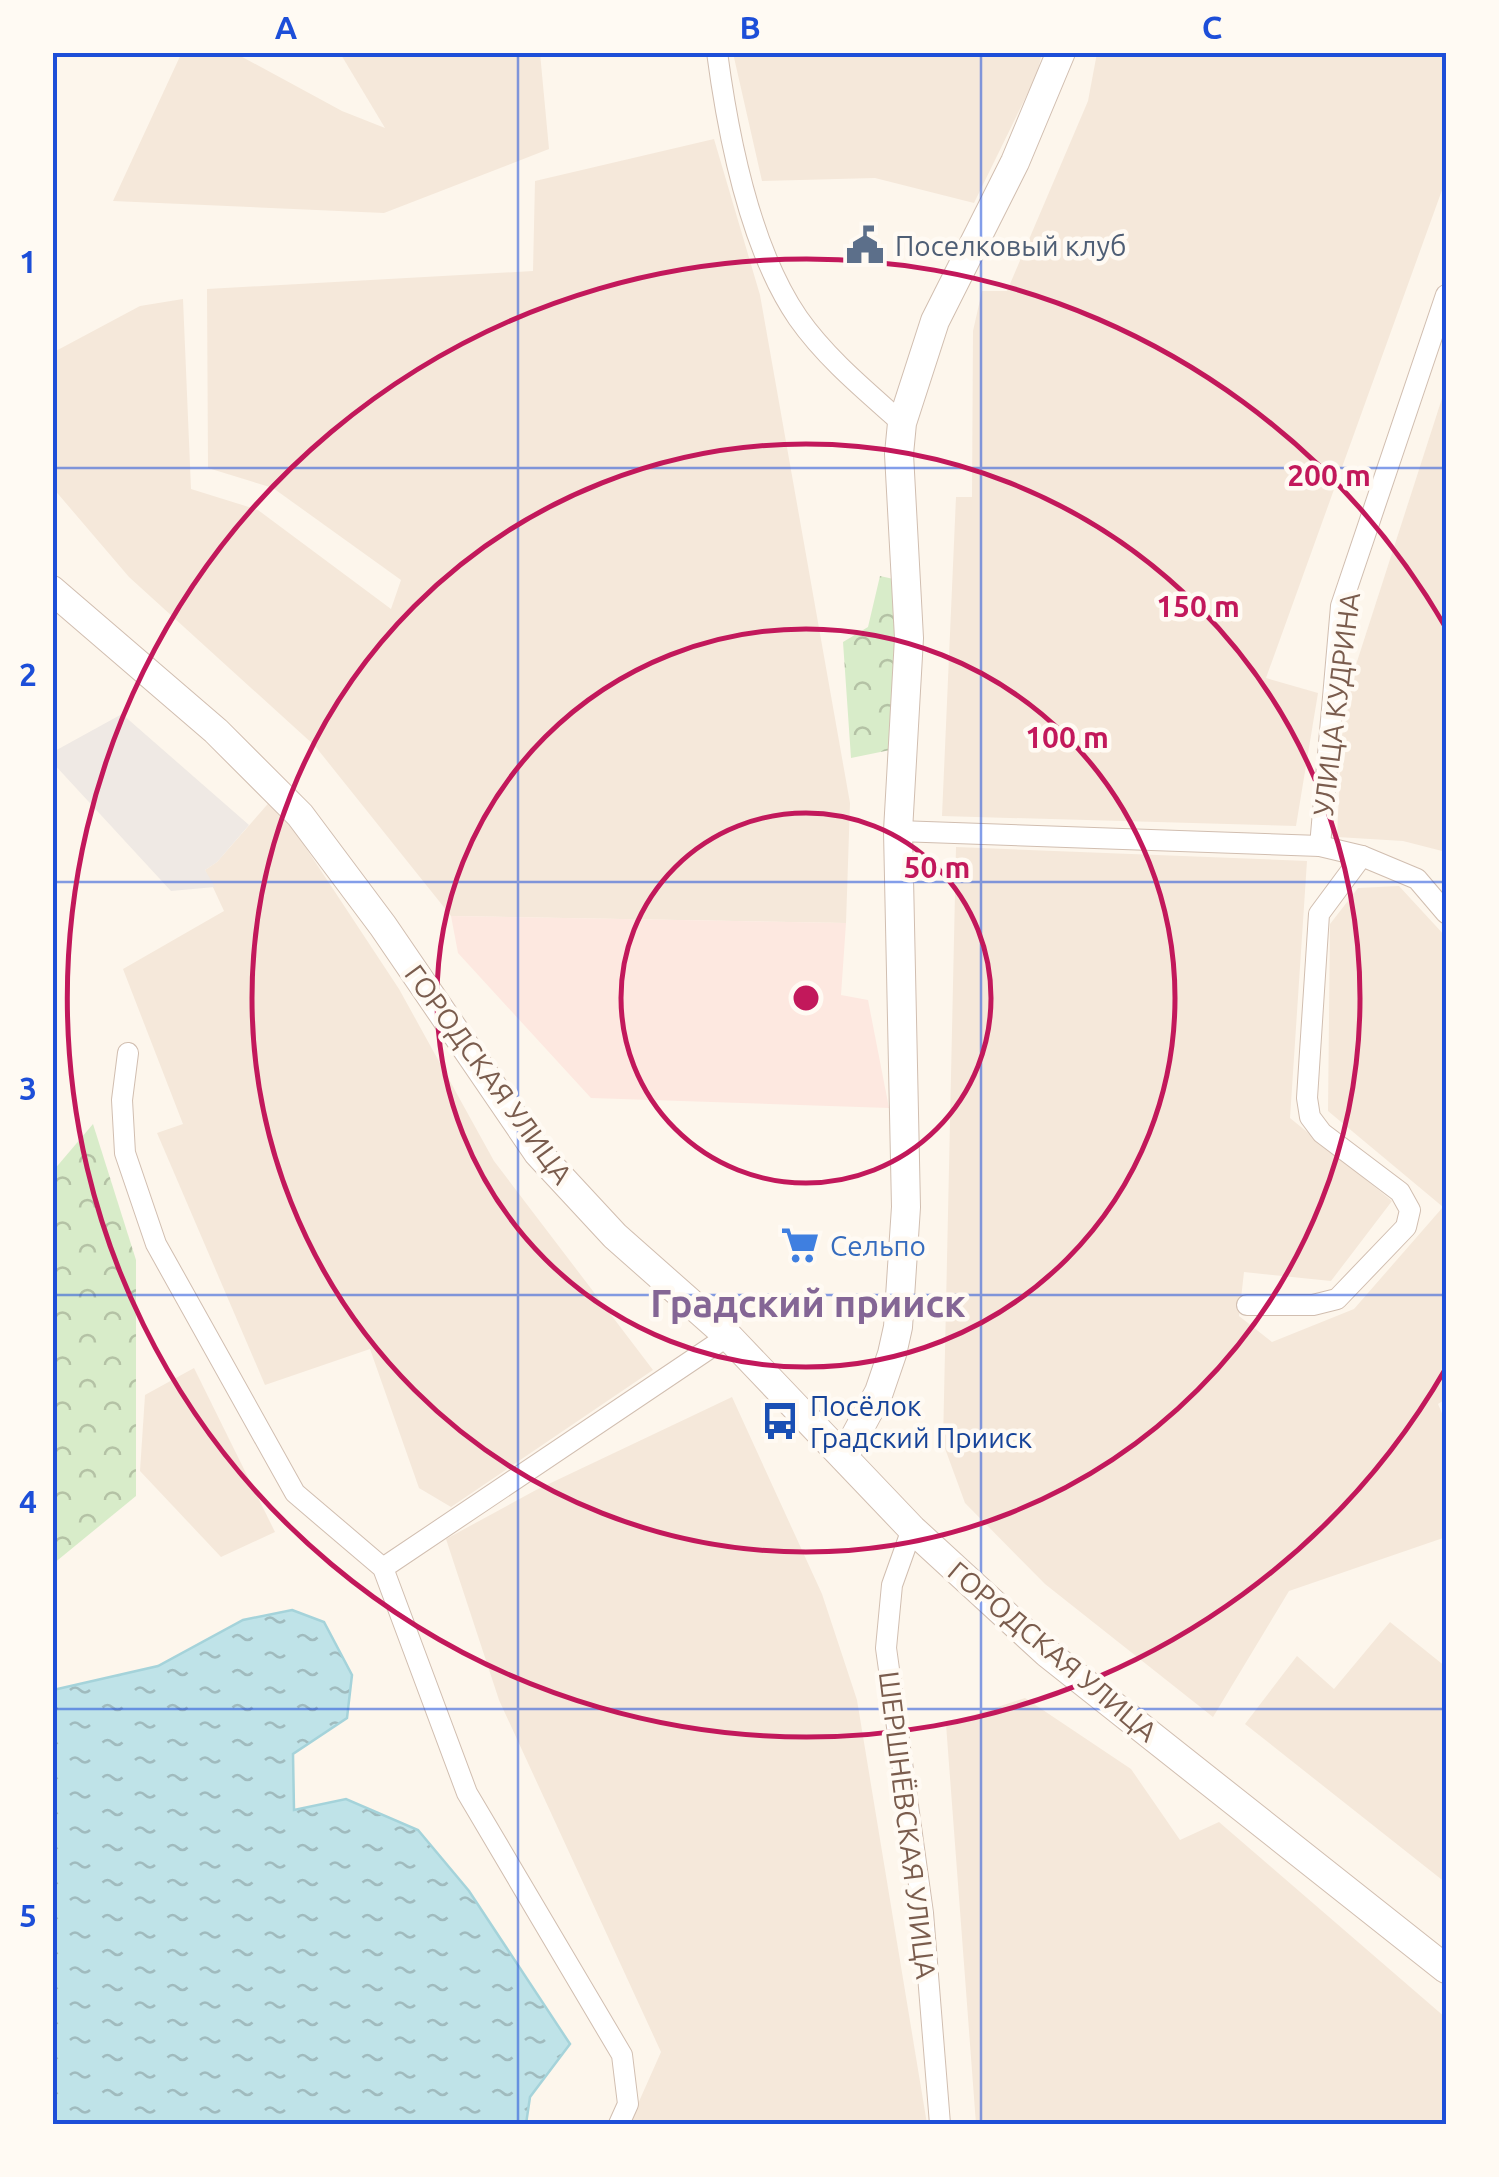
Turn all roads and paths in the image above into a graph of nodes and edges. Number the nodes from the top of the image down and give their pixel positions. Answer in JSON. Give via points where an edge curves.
{"nodes":[{"id":1,"x":717,"y":52,"type":"edge"},
{"id":2,"x":1061,"y":52,"type":"edge"},
{"id":3,"x":1446,"y":295,"type":"edge"},
{"id":4,"x":902,"y":423,"type":"junction"},
{"id":5,"x":52,"y":590,"type":"edge"},
{"id":6,"x":898,"y":830,"type":"junction"},
{"id":7,"x":1320,"y":846,"type":"junction"},
{"id":8,"x":1362,"y":856,"type":"junction"},
{"id":9,"x":1446,"y":913,"type":"edge"},
{"id":10,"x":128,"y":1053,"type":"dead end"},
{"id":11,"x":1247,"y":1304,"type":"dead end"},
{"id":12,"x":728,"y":1336,"type":"junction"},
{"id":13,"x":844,"y":1456,"type":"junction"},
{"id":14,"x":912,"y":1530,"type":"junction"},
{"id":15,"x":382,"y":1568,"type":"junction"},
{"id":16,"x":1446,"y":1969,"type":"edge"},
{"id":17,"x":619,"y":2124,"type":"edge"},
{"id":18,"x":940,"y":2124,"type":"edge"}],
"edges":[{"from":1,"to":4,"type":"street","via":[[727,128],[766,256],[798,318]]},
{"from":2,"to":4,"type":"street","via":[[1015,162],[935,320]]},
{"from":3,"to":7,"type":"street","name":"УЛИЦА КУДРИНА","via":[[1341,606]]},
{"from":4,"to":6,"type":"street","via":[[909,638]]},
{"from":5,"to":12,"type":"street","name":"ГОРОДСКАЯ УЛИЦА","via":[[216,730],[300,814],[538,1153],[615,1236]]},
{"from":6,"to":7,"type":"street"},
{"from":6,"to":13,"type":"street","via":[[906,1207],[898,1328],[879,1392]]},
{"from":7,"to":8,"type":"street","name":"УЛИЦА КУДРИНА"},
{"from":8,"to":9,"type":"street","name":"УЛИЦА КУДРИНА","via":[[1416,879]]},
{"from":8,"to":11,"type":"street","via":[[1318,914],[1306,1098],[1322,1134],[1400,1192],[1410,1210],[1406,1227],[1336,1299]]},
{"from":10,"to":15,"type":"street","via":[[124,1153],[156,1244],[295,1493]]},
{"from":12,"to":13,"type":"street","name":"ГОРОДСКАЯ УЛИЦА"},
{"from":12,"to":15,"type":"street"},
{"from":13,"to":14,"type":"street","name":"ГОРОДСКАЯ УЛИЦА"},
{"from":14,"to":16,"type":"street","name":"ГОРОДСКАЯ УЛИЦА","via":[[1047,1653]]},
{"from":14,"to":18,"type":"street","name":"ШЕРШНЁВСКАЯ УЛИЦА","via":[[892,1586],[886,1648],[923,1914]]},
{"from":15,"to":17,"type":"street","via":[[467,1793],[622,2055],[628,2104]]}]}
